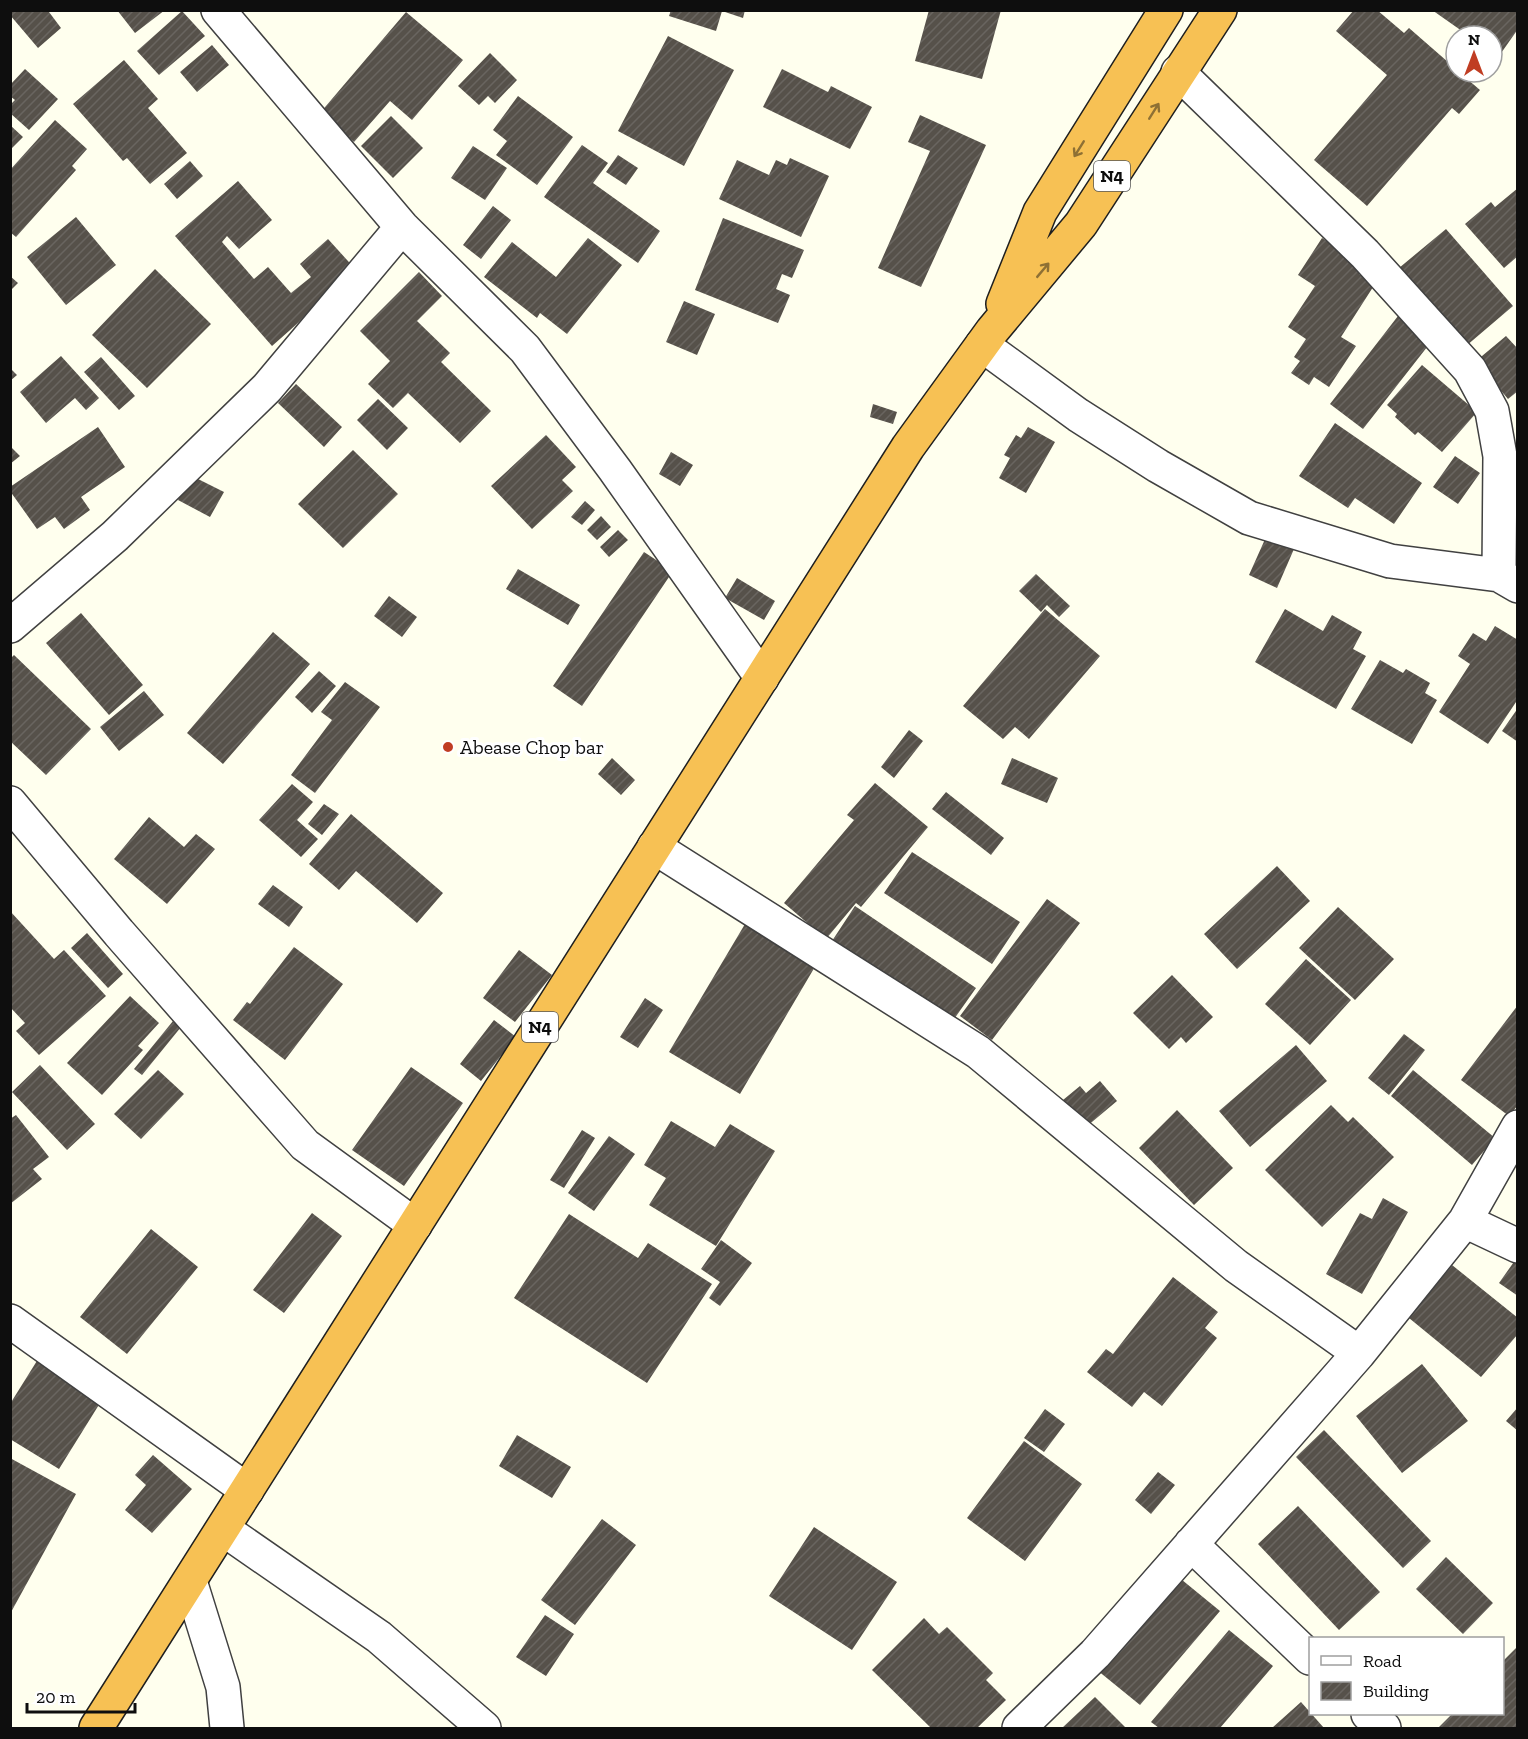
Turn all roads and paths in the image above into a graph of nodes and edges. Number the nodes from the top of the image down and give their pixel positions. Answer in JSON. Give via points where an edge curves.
{"nodes":[{"id":1,"x":218,"y":10,"type":"edge"},
{"id":2,"x":1166,"y":10,"type":"edge"},
{"id":3,"x":1220,"y":10,"type":"edge"},
{"id":4,"x":1178,"y":72,"type":"junction"},
{"id":5,"x":402,"y":227,"type":"junction"},
{"id":6,"x":987,"y":338,"type":"junction"},
{"id":7,"x":1508,"y":580,"type":"edge"},
{"id":8,"x":10,"y":626,"type":"edge"},
{"id":9,"x":762,"y":678,"type":"junction"},
{"id":10,"x":10,"y":803,"type":"edge"},
{"id":11,"x":654,"y":847,"type":"junction"},
{"id":12,"x":1518,"y":1128,"type":"edge"},
{"id":13,"x":1465,"y":1221,"type":"junction"},
{"id":14,"x":415,"y":1225,"type":"junction"},
{"id":15,"x":1518,"y":1246,"type":"edge"},
{"id":16,"x":10,"y":1321,"type":"edge"},
{"id":17,"x":1359,"y":1353,"type":"junction"},
{"id":18,"x":247,"y":1490,"type":"junction"},
{"id":19,"x":223,"y":1529,"type":"junction"},
{"id":20,"x":1191,"y":1544,"type":"junction"},
{"id":21,"x":190,"y":1581,"type":"junction"},
{"id":22,"x":1309,"y":1657,"type":"edge"},
{"id":23,"x":1370,"y":1715,"type":"edge"},
{"id":24,"x":96,"y":1728,"type":"edge"},
{"id":25,"x":227,"y":1728,"type":"edge"},
{"id":26,"x":484,"y":1728,"type":"edge"},
{"id":27,"x":1019,"y":1728,"type":"edge"},
{"id":28,"x":1384,"y":1728,"type":"edge"}],
"edges":[{"from":1,"to":5,"type":"street"},
{"from":2,"to":6,"type":"highway","number":"N4","one_way":true,"via":[[1040,212]]},
{"from":3,"to":4,"type":"highway","number":"N4"},
{"from":6,"to":4,"type":"highway","number":"N4","one_way":true,"via":[[1081,224]]},
{"from":4,"to":7,"type":"street","via":[[1365,254],[1470,370],[1492,411],[1500,456]]},
{"from":5,"to":8,"type":"street","via":[[267,388],[115,536]]},
{"from":5,"to":9,"type":"street","via":[[525,349]]},
{"from":6,"to":7,"type":"street","via":[[1078,416],[1249,518],[1390,561]]},
{"from":6,"to":9,"type":"highway","number":"N4","via":[[908,447]]},
{"from":9,"to":11,"type":"highway","number":"N4"},
{"from":10,"to":14,"type":"street","via":[[305,1145]]},
{"from":11,"to":14,"type":"highway","number":"N4"},
{"from":11,"to":17,"type":"street","via":[[978,1052],[1236,1266]]},
{"from":12,"to":13,"type":"street"},
{"from":13,"to":15,"type":"street"},
{"from":13,"to":17,"type":"street"},
{"from":14,"to":18,"type":"highway","number":"N4"},
{"from":16,"to":18,"type":"street"},
{"from":17,"to":20,"type":"street"},
{"from":18,"to":19,"type":"highway","number":"N4"},
{"from":19,"to":21,"type":"highway","number":"N4"},
{"from":19,"to":26,"type":"street","via":[[379,1637]]},
{"from":20,"to":22,"type":"street"},
{"from":20,"to":27,"type":"street","via":[[1095,1654]]},
{"from":21,"to":24,"type":"highway","number":"N4"},
{"from":21,"to":25,"type":"street","via":[[223,1687]]},
{"from":23,"to":28,"type":"street"}]}
